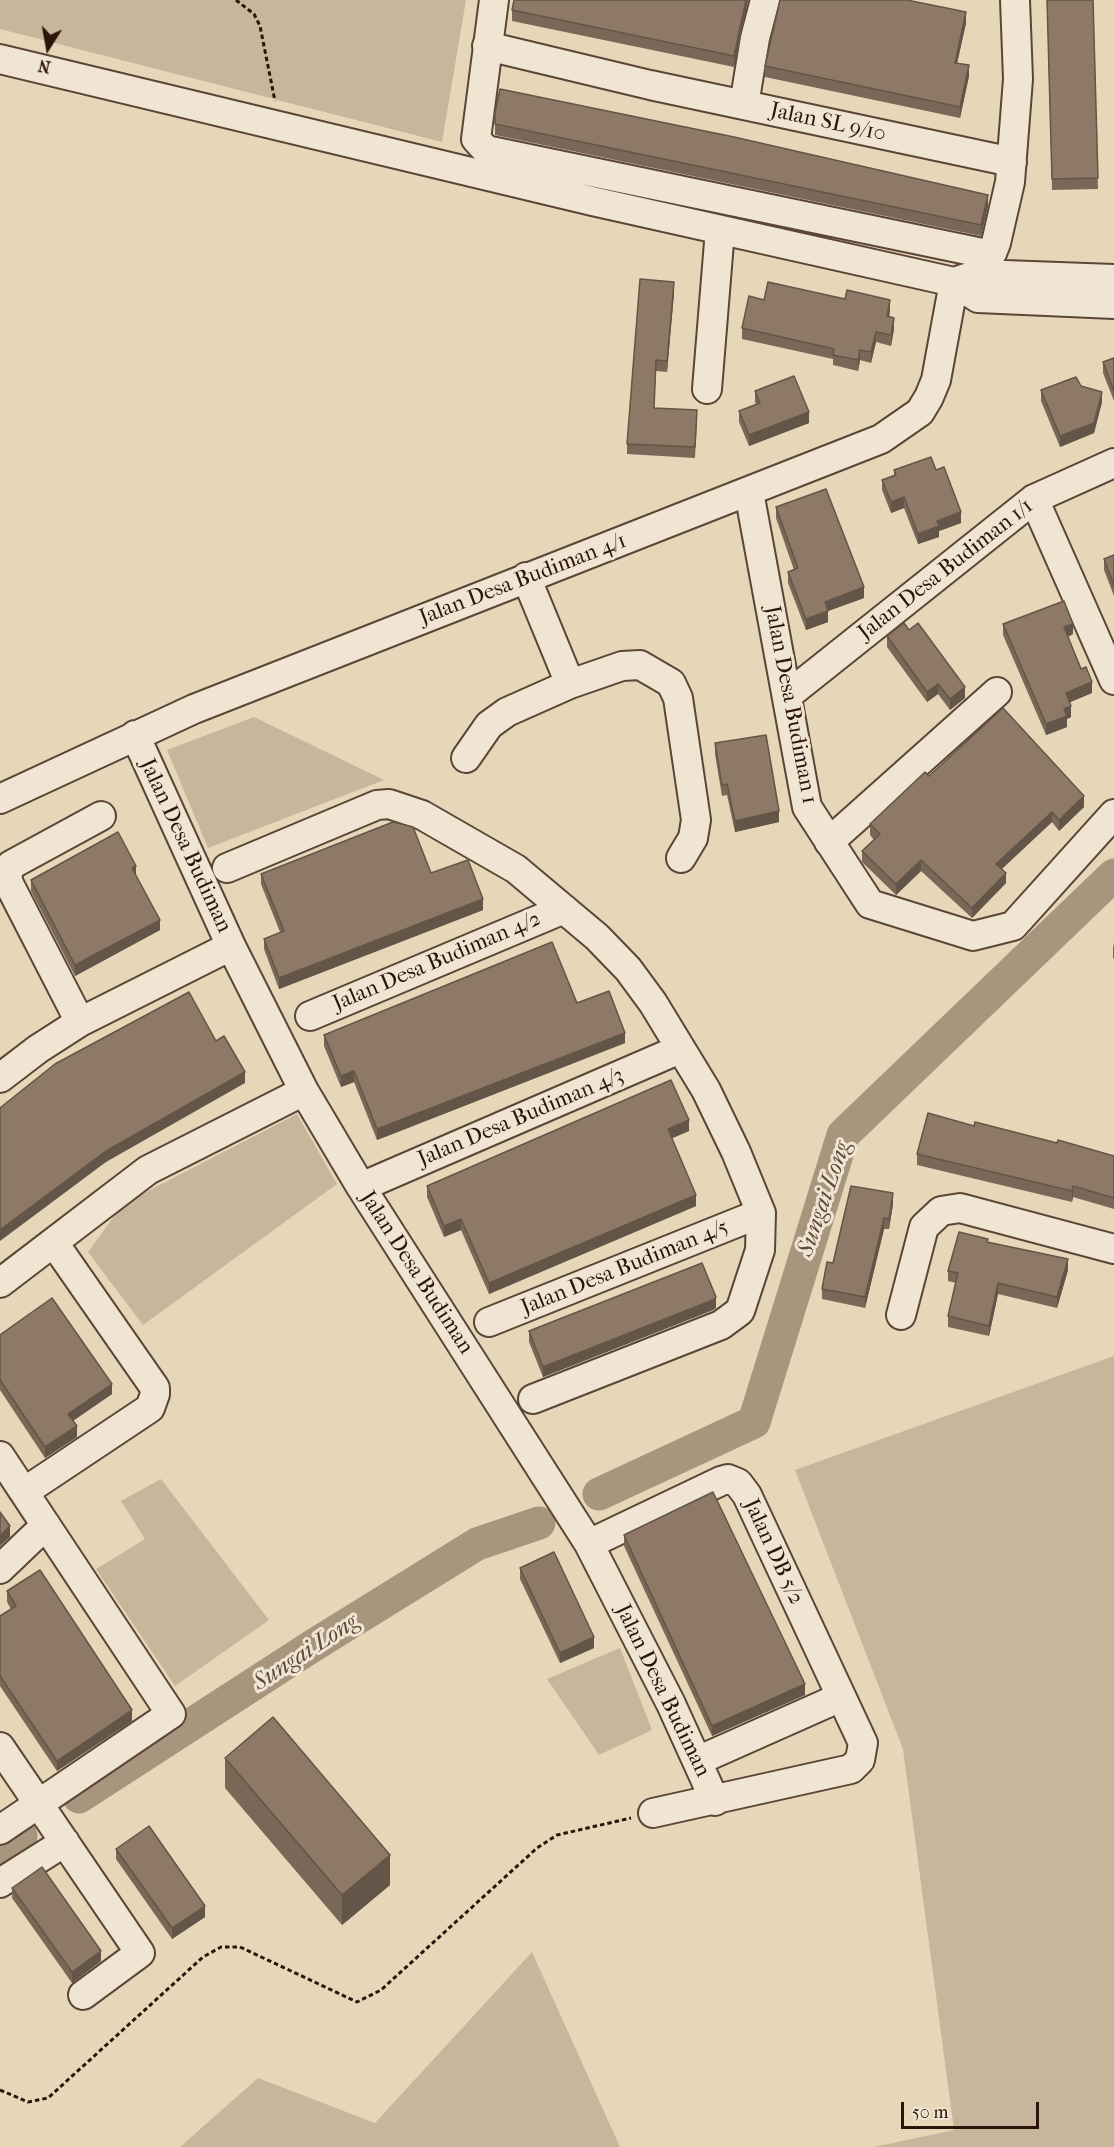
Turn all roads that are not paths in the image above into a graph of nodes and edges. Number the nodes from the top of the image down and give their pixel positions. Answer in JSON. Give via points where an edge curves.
{"nodes":[{"id":1,"x":494,"y":0,"type":"edge"},
{"id":2,"x":765,"y":0,"type":"edge"},
{"id":3,"x":1015,"y":0,"type":"edge"},
{"id":4,"x":487,"y":46,"type":"junction"},
{"id":5,"x":0,"y":59,"type":"edge"},
{"id":6,"x":744,"y":105,"type":"junction"},
{"id":7,"x":1012,"y":162,"type":"junction"},
{"id":8,"x":720,"y":230,"type":"junction"},
{"id":9,"x":1114,"y":256,"type":"edge"},
{"id":10,"x":1079,"y":278,"type":"junction"},
{"id":11,"x":1114,"y":279,"type":"edge"},
{"id":12,"x":954,"y":282,"type":"junction"},
{"id":13,"x":1114,"y":304,"type":"edge"},
{"id":14,"x":707,"y":389,"type":"dead end"},
{"id":15,"x":1114,"y":463,"type":"edge"},
{"id":16,"x":749,"y":492,"type":"junction"},
{"id":17,"x":1034,"y":499,"type":"junction"},
{"id":18,"x":530,"y":587,"type":"junction"},
{"id":19,"x":1112,"y":668,"type":"edge"},
{"id":20,"x":570,"y":684,"type":"junction"},
{"id":21,"x":997,"y":692,"type":"dead end"},
{"id":22,"x":788,"y":695,"type":"junction"},
{"id":23,"x":135,"y":735,"type":"junction"},
{"id":24,"x":466,"y":758,"type":"dead end"},
{"id":25,"x":0,"y":799,"type":"edge"},
{"id":26,"x":1114,"y":814,"type":"edge"},
{"id":27,"x":101,"y":816,"type":"dead end"},
{"id":28,"x":829,"y":842,"type":"junction"},
{"id":29,"x":681,"y":858,"type":"dead end"},
{"id":30,"x":227,"y":868,"type":"dead end"},
{"id":31,"x":564,"y":909,"type":"junction"},
{"id":32,"x":231,"y":946,"type":"junction"},
{"id":33,"x":310,"y":1016,"type":"dead end"},
{"id":34,"x":80,"y":1022,"type":"junction"},
{"id":35,"x":680,"y":1049,"type":"junction"},
{"id":36,"x":0,"y":1078,"type":"edge"},
{"id":37,"x":304,"y":1091,"type":"junction"},
{"id":38,"x":361,"y":1187,"type":"junction"},
{"id":39,"x":761,"y":1214,"type":"junction"},
{"id":40,"x":54,"y":1243,"type":"junction"},
{"id":41,"x":1114,"y":1250,"type":"edge"},
{"id":42,"x":1,"y":1280,"type":"edge"},
{"id":43,"x":901,"y":1315,"type":"dead end"},
{"id":44,"x":489,"y":1322,"type":"dead end"},
{"id":45,"x":533,"y":1399,"type":"dead end"},
{"id":46,"x":0,"y":1456,"type":"edge"},
{"id":47,"x":24,"y":1492,"type":"junction"},
{"id":48,"x":46,"y":1525,"type":"junction"},
{"id":49,"x":589,"y":1544,"type":"junction"},
{"id":50,"x":0,"y":1569,"type":"edge"},
{"id":51,"x":841,"y":1697,"type":"junction"},
{"id":52,"x":0,"y":1747,"type":"edge"},
{"id":53,"x":697,"y":1761,"type":"junction"},
{"id":54,"x":715,"y":1801,"type":"junction"},
{"id":55,"x":39,"y":1804,"type":"junction"},
{"id":56,"x":653,"y":1813,"type":"road end"},
{"id":57,"x":0,"y":1830,"type":"edge"},
{"id":58,"x":65,"y":1842,"type":"junction"},
{"id":59,"x":0,"y":1883,"type":"edge"},
{"id":60,"x":83,"y":1995,"type":"dead end"}],
"edges":[{"from":1,"to":4,"type":"street"},
{"from":2,"to":6,"type":"street"},
{"from":3,"to":7,"type":"street","via":[[1018,79]]},
{"from":4,"to":6,"type":"street","name":"Jalan SL 9/10"},
{"from":4,"to":7,"type":"street","via":[[476,139],[486,150],[982,253],[992,253],[996,243]]},
{"from":5,"to":8,"type":"street"},
{"from":6,"to":7,"type":"street","name":"Jalan SL 9/10"},
{"from":8,"to":12,"type":"street"},
{"from":8,"to":14,"type":"street"},
{"from":9,"to":10,"type":"street","via":[[1106,266]]},
{"from":10,"to":11,"type":"street"},
{"from":10,"to":12,"type":"street","via":[[978,274]]},
{"from":12,"to":13,"type":"street","via":[[978,298]]},
{"from":12,"to":16,"type":"street","name":"Jalan Desa Budiman 4/1","via":[[936,380],[920,412],[881,439]]},
{"from":15,"to":17,"type":"street","name":"Jalan Desa Budiman 1/1"},
{"from":16,"to":18,"type":"street","name":"Jalan Desa Budiman 4/1"},
{"from":16,"to":22,"type":"street","name":"Jalan Desa Budiman 1"},
{"from":17,"to":19,"type":"street"},
{"from":17,"to":22,"type":"street","name":"Jalan Desa Budiman 1/1"},
{"from":18,"to":20,"type":"street"},
{"from":18,"to":23,"type":"street","name":"Jalan Desa Budiman 4/1"},
{"from":20,"to":24,"type":"street","via":[[507,712],[489,725]]},
{"from":20,"to":29,"type":"street","via":[[631,664],[671,683],[678,698],[696,820],[693,838]]},
{"from":21,"to":28,"type":"street"},
{"from":22,"to":28,"type":"street","name":"Jalan Desa Budiman 1","via":[[804,795]]},
{"from":23,"to":25,"type":"street","name":"Jalan Desa Budiman 4/1"},
{"from":23,"to":32,"type":"street","name":"Jalan Desa Budiman"},
{"from":26,"to":28,"type":"street","name":"Jalan Desa Budiman 1","via":[[1013,926],[973,936],[870,904]]},
{"from":27,"to":34,"type":"street","via":[[11,865],[8,875],[9,884]]},
{"from":30,"to":31,"type":"street","via":[[370,807],[389,804],[422,815],[516,869]]},
{"from":31,"to":33,"type":"street","name":"Jalan Desa Budiman 4/2"},
{"from":31,"to":35,"type":"street","via":[[628,969]]},
{"from":32,"to":34,"type":"street"},
{"from":32,"to":37,"type":"street","name":"Jalan Desa Budiman"},
{"from":34,"to":36,"type":"street"},
{"from":35,"to":38,"type":"street","name":"Jalan Desa Budiman 4/3"},
{"from":35,"to":39,"type":"street","via":[[706,1090]]},
{"from":37,"to":38,"type":"street","name":"Jalan Desa Budiman"},
{"from":37,"to":40,"type":"street","via":[[148,1170]]},
{"from":38,"to":49,"type":"street","name":"Jalan Desa Budiman"},
{"from":39,"to":44,"type":"street","name":"Jalan Desa Budiman 4/5"},
{"from":39,"to":45,"type":"street","via":[[760,1250],[745,1301],[735,1317]]},
{"from":40,"to":42,"type":"street"},
{"from":40,"to":47,"type":"street","via":[[155,1388],[150,1408]]},
{"from":41,"to":43,"type":"street","via":[[960,1208],[941,1211],[924,1227]]},
{"from":46,"to":47,"type":"street"},
{"from":47,"to":48,"type":"street"},
{"from":48,"to":50,"type":"street"},
{"from":48,"to":55,"type":"street","via":[[171,1714]]},
{"from":49,"to":51,"type":"street","name":"Jalan DB 5/2","via":[[721,1481],[738,1483]]},
{"from":49,"to":53,"type":"street","name":"Jalan Desa Budiman"},
{"from":51,"to":53,"type":"street"},
{"from":51,"to":54,"type":"street","name":"Jalan DB 5/2","via":[[863,1743],[861,1760],[851,1769]]},
{"from":52,"to":55,"type":"street"},
{"from":53,"to":54,"type":"street","name":"Jalan Desa Budiman"},
{"from":54,"to":56,"type":"street"},
{"from":55,"to":57,"type":"street"},
{"from":55,"to":58,"type":"street"},
{"from":58,"to":59,"type":"street"},
{"from":58,"to":60,"type":"street","via":[[140,1953]]}]}
